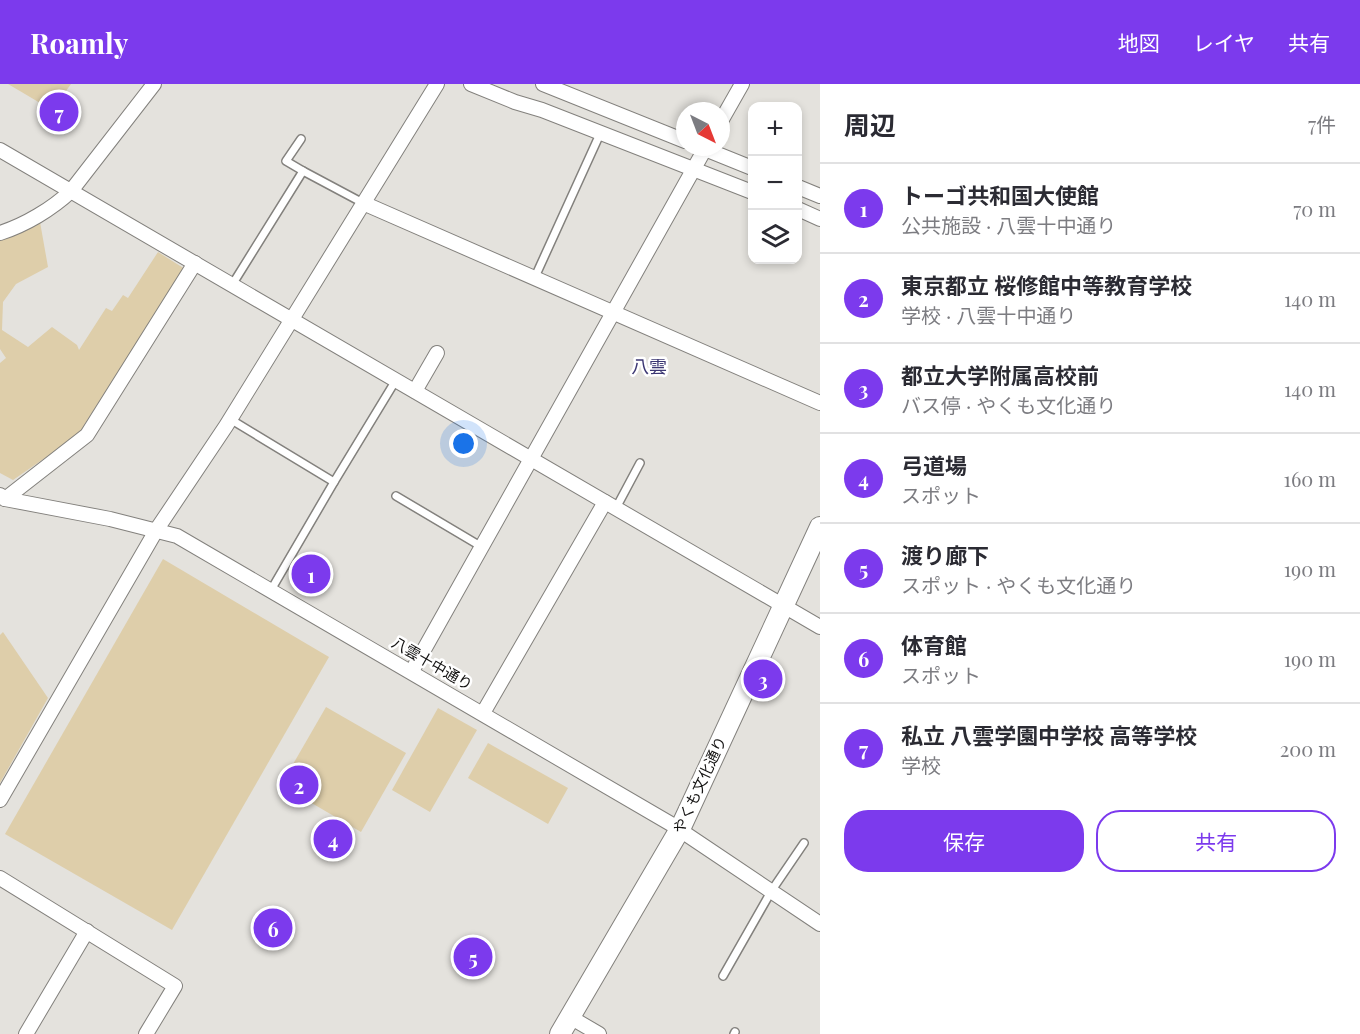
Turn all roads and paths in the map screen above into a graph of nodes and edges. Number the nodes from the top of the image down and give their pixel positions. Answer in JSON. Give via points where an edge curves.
{"nodes":[{"id":1,"x":154,"y":84,"type":"edge"},
{"id":2,"x":438,"y":84,"type":"edge"},
{"id":3,"x":471,"y":84,"type":"edge"},
{"id":4,"x":543,"y":84,"type":"edge"},
{"id":5,"x":742,"y":84,"type":"edge"},
{"id":6,"x":730,"y":105,"type":"edge"},
{"id":7,"x":600,"y":134,"type":"junction"},
{"id":8,"x":676,"y":137,"type":"edge"},
{"id":9,"x":300,"y":139,"type":"dead end"},
{"id":10,"x":0,"y":150,"type":"edge"},
{"id":11,"x":700,"y":156,"type":"edge"},
{"id":12,"x":724,"y":156,"type":"edge"},
{"id":13,"x":748,"y":166,"type":"edge"},
{"id":14,"x":693,"y":170,"type":"junction"},
{"id":15,"x":303,"y":171,"type":"junction"},
{"id":16,"x":802,"y":189,"type":"edge"},
{"id":17,"x":748,"y":190,"type":"edge"},
{"id":18,"x":71,"y":191,"type":"junction"},
{"id":19,"x":820,"y":196,"type":"edge"},
{"id":20,"x":363,"y":202,"type":"junction"},
{"id":21,"x":800,"y":210,"type":"edge"},
{"id":22,"x":820,"y":219,"type":"edge"},
{"id":23,"x":0,"y":232,"type":"edge"},
{"id":24,"x":195,"y":263,"type":"junction"},
{"id":25,"x":535,"y":277,"type":"junction"},
{"id":26,"x":232,"y":285,"type":"junction"},
{"id":27,"x":615,"y":312,"type":"junction"},
{"id":28,"x":292,"y":319,"type":"junction"},
{"id":29,"x":437,"y":353,"type":"dead end"},
{"id":30,"x":396,"y":380,"type":"junction"},
{"id":31,"x":415,"y":391,"type":"junction"},
{"id":32,"x":820,"y":403,"type":"edge"},
{"id":33,"x":230,"y":419,"type":"junction"},
{"id":34,"x":531,"y":460,"type":"junction"},
{"id":35,"x":640,"y":463,"type":"dead end"},
{"id":36,"x":334,"y":482,"type":"junction"},
{"id":37,"x":396,"y":496,"type":"dead end"},
{"id":38,"x":3,"y":497,"type":"edge"},
{"id":39,"x":610,"y":505,"type":"junction"},
{"id":40,"x":820,"y":527,"type":"edge"},
{"id":41,"x":157,"y":529,"type":"junction"},
{"id":42,"x":482,"y":547,"type":"junction"},
{"id":43,"x":271,"y":590,"type":"junction"},
{"id":44,"x":783,"y":606,"type":"junction"},
{"id":45,"x":820,"y":627,"type":"edge"},
{"id":46,"x":412,"y":671,"type":"junction"},
{"id":47,"x":483,"y":713,"type":"junction"},
{"id":48,"x":0,"y":800,"type":"edge"},
{"id":49,"x":680,"y":829,"type":"junction"},
{"id":50,"x":804,"y":843,"type":"dead end"},
{"id":51,"x":0,"y":879,"type":"edge"},
{"id":52,"x":772,"y":890,"type":"junction"},
{"id":53,"x":820,"y":924,"type":"edge"},
{"id":54,"x":87,"y":932,"type":"junction"},
{"id":55,"x":723,"y":976,"type":"dead end"},
{"id":56,"x":565,"y":1025,"type":"edge"},
{"id":57,"x":26,"y":1034,"type":"edge"},
{"id":58,"x":146,"y":1034,"type":"edge"},
{"id":59,"x":599,"y":1034,"type":"edge"}],
"edges":[{"from":1,"to":18,"type":"street"},
{"from":2,"to":20,"type":"street"},
{"from":3,"to":7,"type":"street"},
{"from":4,"to":8,"type":"street"},
{"from":5,"to":6,"type":"street"},
{"from":7,"to":14,"type":"street"},
{"from":7,"to":25,"type":"lane"},
{"from":9,"to":15,"type":"lane","via":[[286,161]]},
{"from":10,"to":18,"type":"street"},
{"from":11,"to":14,"type":"street"},
{"from":12,"to":13,"type":"street"},
{"from":14,"to":17,"type":"street"},
{"from":14,"to":27,"type":"street"},
{"from":15,"to":20,"type":"lane"},
{"from":15,"to":26,"type":"lane"},
{"from":16,"to":19,"type":"street"},
{"from":18,"to":23,"type":"street","via":[[28,220]]},
{"from":18,"to":24,"type":"street"},
{"from":20,"to":25,"type":"street"},
{"from":20,"to":28,"type":"street"},
{"from":21,"to":22,"type":"street"},
{"from":24,"to":26,"type":"street"},
{"from":24,"to":38,"type":"street","via":[[87,435]]},
{"from":25,"to":27,"type":"street"},
{"from":26,"to":28,"type":"street"},
{"from":27,"to":32,"type":"street"},
{"from":27,"to":34,"type":"street"},
{"from":28,"to":30,"type":"street"},
{"from":28,"to":33,"type":"street"},
{"from":29,"to":31,"type":"street"},
{"from":30,"to":31,"type":"street"},
{"from":30,"to":36,"type":"lane"},
{"from":31,"to":34,"type":"street"},
{"from":33,"to":36,"type":"lane"},
{"from":33,"to":41,"type":"street"},
{"from":34,"to":39,"type":"street"},
{"from":34,"to":42,"type":"street"},
{"from":35,"to":39,"type":"lane"},
{"from":36,"to":43,"type":"lane"},
{"from":37,"to":42,"type":"lane"},
{"from":38,"to":41,"type":"street","name":"八雲十中通り"},
{"from":39,"to":44,"type":"street"},
{"from":39,"to":47,"type":"street"},
{"from":40,"to":44,"type":"street","name":"やくも文化通り"},
{"from":41,"to":43,"type":"street","name":"八雲十中通り","via":[[177,536]]},
{"from":41,"to":48,"type":"street"},
{"from":42,"to":46,"type":"street"},
{"from":43,"to":46,"type":"street","name":"八雲十中通り"},
{"from":44,"to":45,"type":"street"},
{"from":44,"to":49,"type":"street","name":"やくも文化通り"},
{"from":46,"to":47,"type":"street","name":"八雲十中通り"},
{"from":47,"to":49,"type":"street","name":"八雲十中通り"},
{"from":49,"to":52,"type":"street","name":"八雲十中通り"},
{"from":49,"to":56,"type":"street","name":"やくも文化通り"},
{"from":50,"to":52,"type":"lane"},
{"from":51,"to":54,"type":"street"},
{"from":52,"to":53,"type":"street","name":"八雲十中通り"},
{"from":52,"to":55,"type":"lane"},
{"from":54,"to":57,"type":"street"},
{"from":54,"to":58,"type":"street","via":[[175,986]]},
{"from":56,"to":59,"type":"street"}]}
